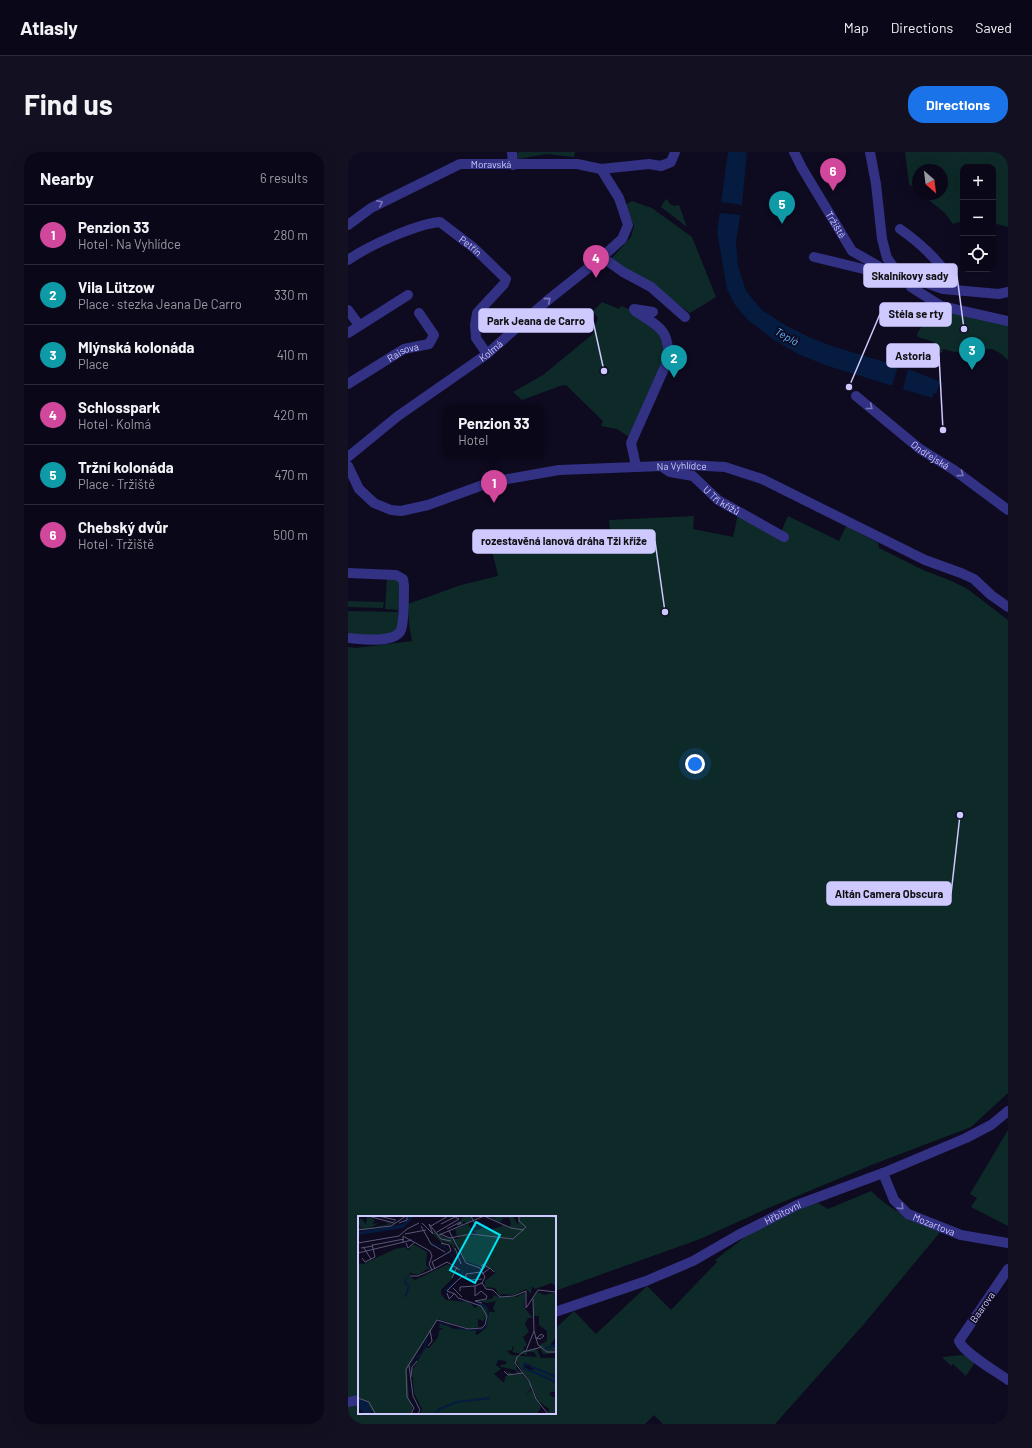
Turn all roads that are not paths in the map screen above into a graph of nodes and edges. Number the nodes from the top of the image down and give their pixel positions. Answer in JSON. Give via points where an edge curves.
{"nodes":[{"id":1,"x":512,"y":152,"type":"edge"},
{"id":2,"x":675,"y":152,"type":"edge"},
{"id":3,"x":794,"y":152,"type":"edge"},
{"id":4,"x":870,"y":152,"type":"edge"},
{"id":5,"x":513,"y":165,"type":"junction"},
{"id":6,"x":601,"y":169,"type":"junction"},
{"id":7,"x":348,"y":225,"type":"edge"},
{"id":8,"x":900,"y":229,"type":"dead end"},
{"id":9,"x":602,"y":257,"type":"junction"},
{"id":10,"x":814,"y":258,"type":"dead end"},
{"id":11,"x":348,"y":260,"type":"edge"},
{"id":12,"x":899,"y":275,"type":"junction"},
{"id":13,"x":912,"y":278,"type":"junction"},
{"id":14,"x":956,"y":289,"type":"junction"},
{"id":15,"x":1008,"y":292,"type":"edge"},
{"id":16,"x":408,"y":295,"type":"dead end"},
{"id":17,"x":348,"y":310,"type":"edge"},
{"id":18,"x":653,"y":312,"type":"dead end"},
{"id":19,"x":419,"y":313,"type":"dead end"},
{"id":20,"x":685,"y":317,"type":"dead end"},
{"id":21,"x":1008,"y":321,"type":"edge"},
{"id":22,"x":359,"y":325,"type":"junction"},
{"id":23,"x":348,"y":333,"type":"edge"},
{"id":24,"x":487,"y":354,"type":"junction"},
{"id":25,"x":348,"y":384,"type":"edge"},
{"id":26,"x":856,"y":396,"type":"dead end"},
{"id":27,"x":348,"y":457,"type":"edge"},
{"id":28,"x":348,"y":466,"type":"edge"},
{"id":29,"x":636,"y":466,"type":"junction"},
{"id":30,"x":662,"y":466,"type":"junction"},
{"id":31,"x":1008,"y":510,"type":"edge"},
{"id":32,"x":784,"y":537,"type":"dead end"},
{"id":33,"x":348,"y":573,"type":"edge"},
{"id":34,"x":1008,"y":607,"type":"edge"},
{"id":35,"x":348,"y":638,"type":"edge"},
{"id":36,"x":1008,"y":1111,"type":"edge"},
{"id":37,"x":883,"y":1173,"type":"junction"},
{"id":38,"x":1008,"y":1243,"type":"edge"},
{"id":39,"x":1008,"y":1269,"type":"edge"},
{"id":40,"x":556,"y":1312,"type":"edge"},
{"id":41,"x":1008,"y":1380,"type":"edge"},
{"id":42,"x":358,"y":1400,"type":"edge"},
{"id":43,"x":348,"y":1402,"type":"edge"}],
"edges":[{"from":1,"to":5,"type":"street"},
{"from":2,"to":6,"type":"street","name":"Moravská","via":[[671,162],[661,166],[649,164]]},
{"from":3,"to":12,"type":"street","name":"Tržiště","via":[[852,251],[886,271]]},
{"from":4,"to":12,"type":"street","via":[[882,239],[887,258]]},
{"from":5,"to":6,"type":"street","name":"Moravská","via":[[577,164]]},
{"from":7,"to":5,"type":"street","name":"Moravská","one_way":true,"via":[[371,208],[460,164]]},
{"from":6,"to":9,"type":"street","name":"Kolmá","via":[[619,198],[628,225],[622,239]]},
{"from":8,"to":14,"type":"street","via":[[919,242],[949,276]]},
{"from":9,"to":20,"type":"street","via":[[651,287]]},
{"from":24,"to":9,"type":"street","name":"Kolmá","one_way":true},
{"from":10,"to":12,"type":"street","via":[[888,275]]},
{"from":11,"to":24,"type":"street","name":"Petřín","via":[[360,251],[415,228],[440,222],[474,248],[506,279],[477,313],[476,338]]},
{"from":12,"to":13,"type":"street"},
{"from":13,"to":14,"type":"street","via":[[943,289]]},
{"from":13,"to":21,"type":"street","via":[[909,283],[911,287],[940,306]]},
{"from":14,"to":15,"type":"street","via":[[999,294]]},
{"from":16,"to":22,"type":"street"},
{"from":17,"to":22,"type":"street"},
{"from":18,"to":29,"type":"street","via":[[634,309],[655,323],[665,336],[669,350],[667,362],[631,443]]},
{"from":19,"to":25,"type":"street","name":"Raisova","via":[[434,335],[429,344],[404,349]]},
{"from":22,"to":23,"type":"street"},
{"from":24,"to":27,"type":"street","name":"Kolmá","via":[[398,416]]},
{"from":26,"to":31,"type":"street","name":"Ondřejská","one_way":true,"via":[[920,449],[954,470]]},
{"from":28,"to":29,"type":"street","name":"Na Vyhlídce","via":[[359,488],[374,503],[401,511],[428,505],[491,482],[559,470]]},
{"from":29,"to":30,"type":"street","name":"Na Vyhlídce"},
{"from":30,"to":32,"type":"street","name":"U Tří křížů","via":[[670,472],[693,476],[718,500]]},
{"from":30,"to":34,"type":"street","name":"Na Vyhlídce","via":[[725,467],[762,479],[925,560],[974,579]]},
{"from":33,"to":35,"type":"street","via":[[396,575],[403,579],[404,586],[402,625],[399,633],[393,638],[386,639]]},
{"from":36,"to":37,"type":"street","name":"Hřbitovní","via":[[966,1138]]},
{"from":37,"to":38,"type":"street","name":"Mozartova","one_way":true,"via":[[894,1200],[908,1214],[961,1235]]},
{"from":37,"to":40,"type":"street","name":"Hřbitovní","via":[[797,1205],[693,1261],[646,1281]]},
{"from":39,"to":41,"type":"street","name":"Baarova","via":[[959,1341],[961,1346]]},
{"from":42,"to":43,"type":"street"}]}
